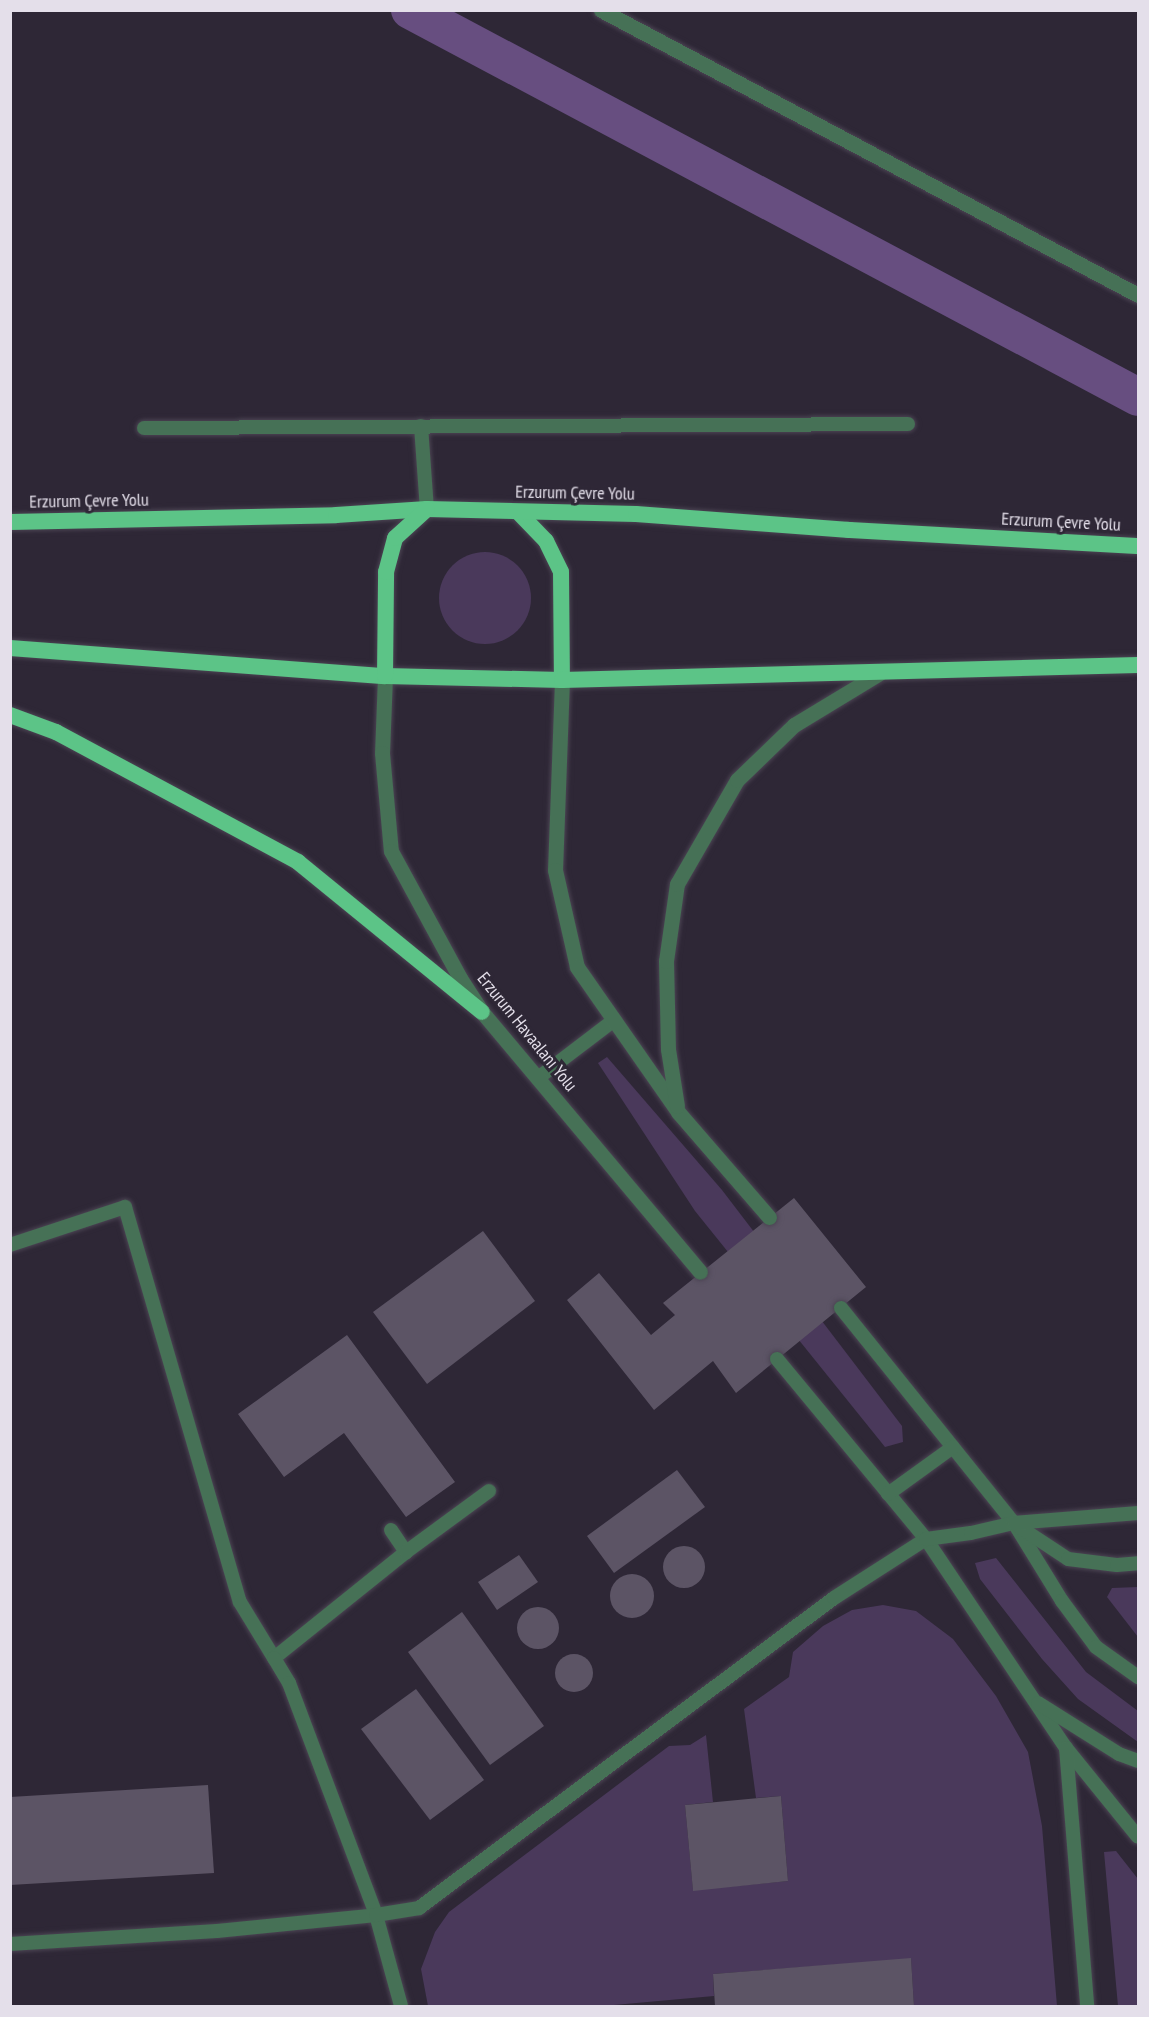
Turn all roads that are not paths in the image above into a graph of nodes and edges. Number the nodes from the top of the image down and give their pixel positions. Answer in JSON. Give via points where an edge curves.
{"nodes":[{"id":1,"x":601,"y":10,"type":"edge"},
{"id":2,"x":1138,"y":295,"type":"edge"},
{"id":3,"x":908,"y":424,"type":"dead end"},
{"id":4,"x":421,"y":426,"type":"junction"},
{"id":5,"x":144,"y":428,"type":"dead end"},
{"id":6,"x":427,"y":509,"type":"junction"},
{"id":7,"x":518,"y":512,"type":"junction"},
{"id":8,"x":10,"y":522,"type":"edge"},
{"id":9,"x":1138,"y":546,"type":"edge"},
{"id":10,"x":10,"y":648,"type":"edge"},
{"id":11,"x":1138,"y":665,"type":"edge"},
{"id":12,"x":880,"y":673,"type":"junction"},
{"id":13,"x":385,"y":676,"type":"junction"},
{"id":14,"x":562,"y":680,"type":"junction"},
{"id":15,"x":10,"y":715,"type":"edge"},
{"id":16,"x":482,"y":1012,"type":"junction"},
{"id":17,"x":614,"y":1020,"type":"junction"},
{"id":18,"x":538,"y":1078,"type":"junction"},
{"id":19,"x":678,"y":1112,"type":"junction"},
{"id":20,"x":769,"y":1217,"type":"dead end"},
{"id":21,"x":10,"y":1245,"type":"edge"},
{"id":22,"x":700,"y":1272,"type":"dead end"},
{"id":23,"x":841,"y":1308,"type":"dead end"},
{"id":24,"x":777,"y":1359,"type":"dead end"},
{"id":25,"x":953,"y":1447,"type":"junction"},
{"id":26,"x":489,"y":1491,"type":"dead end"},
{"id":27,"x":888,"y":1494,"type":"junction"},
{"id":28,"x":1138,"y":1513,"type":"edge"},
{"id":29,"x":1014,"y":1523,"type":"junction"},
{"id":30,"x":391,"y":1530,"type":"dead end"},
{"id":31,"x":926,"y":1539,"type":"junction"},
{"id":32,"x":406,"y":1552,"type":"junction"},
{"id":33,"x":1138,"y":1563,"type":"edge"},
{"id":34,"x":274,"y":1658,"type":"junction"},
{"id":35,"x":1138,"y":1677,"type":"edge"},
{"id":36,"x":1034,"y":1700,"type":"junction"},
{"id":37,"x":1066,"y":1748,"type":"junction"},
{"id":38,"x":1138,"y":1761,"type":"edge"},
{"id":39,"x":1138,"y":1837,"type":"edge"},
{"id":40,"x":376,"y":1916,"type":"junction"},
{"id":41,"x":10,"y":1944,"type":"edge"},
{"id":42,"x":401,"y":2007,"type":"edge"},
{"id":43,"x":1087,"y":2007,"type":"edge"}],
"edges":[{"from":1,"to":2,"type":"street"},
{"from":3,"to":4,"type":"lane"},
{"from":4,"to":5,"type":"lane"},
{"from":4,"to":6,"type":"lane"},
{"from":6,"to":7,"type":"highway","name":"Erzurum Çevre Yolu"},
{"from":6,"to":8,"type":"highway","name":"Erzurum Çevre Yolu","via":[[336,515]]},
{"from":6,"to":13,"type":"highway","via":[[395,538],[386,572]]},
{"from":7,"to":9,"type":"highway","name":"Erzurum Çevre Yolu","via":[[636,514]]},
{"from":7,"to":14,"type":"highway","via":[[546,541],[561,572]]},
{"from":10,"to":13,"type":"highway"},
{"from":11,"to":12,"type":"highway"},
{"from":12,"to":14,"type":"highway"},
{"from":12,"to":19,"type":"street","via":[[794,725],[737,780],[677,884],[666,961],[668,1049]]},
{"from":13,"to":14,"type":"highway"},
{"from":13,"to":16,"type":"street","name":"Erzurum Havaalanı Yolu","via":[[382,753],[391,851]]},
{"from":14,"to":17,"type":"street","via":[[555,870],[577,967]]},
{"from":15,"to":16,"type":"highway","via":[[56,732],[298,862]]},
{"from":16,"to":18,"type":"street","name":"Erzurum Havaalanı Yolu"},
{"from":17,"to":18,"type":"lane"},
{"from":17,"to":19,"type":"street"},
{"from":18,"to":22,"type":"street","name":"Erzurum Havaalanı Yolu"},
{"from":19,"to":20,"type":"street"},
{"from":21,"to":34,"type":"lane","via":[[125,1207],[240,1602]]},
{"from":23,"to":25,"type":"lane"},
{"from":24,"to":27,"type":"lane"},
{"from":25,"to":27,"type":"lane"},
{"from":25,"to":29,"type":"lane"},
{"from":26,"to":32,"type":"lane"},
{"from":27,"to":31,"type":"lane"},
{"from":28,"to":29,"type":"lane"},
{"from":29,"to":31,"type":"lane"},
{"from":29,"to":33,"type":"lane","via":[[1068,1559],[1117,1565]]},
{"from":29,"to":35,"type":"lane","via":[[1096,1647]]},
{"from":30,"to":32,"type":"lane"},
{"from":31,"to":36,"type":"lane"},
{"from":31,"to":40,"type":"lane","via":[[834,1598],[419,1908]]},
{"from":32,"to":34,"type":"lane"},
{"from":34,"to":40,"type":"lane","via":[[290,1683]]},
{"from":36,"to":37,"type":"lane"},
{"from":36,"to":38,"type":"lane","via":[[1119,1754]]},
{"from":37,"to":39,"type":"lane"},
{"from":37,"to":43,"type":"lane"},
{"from":40,"to":41,"type":"lane"},
{"from":40,"to":42,"type":"lane"}]}
